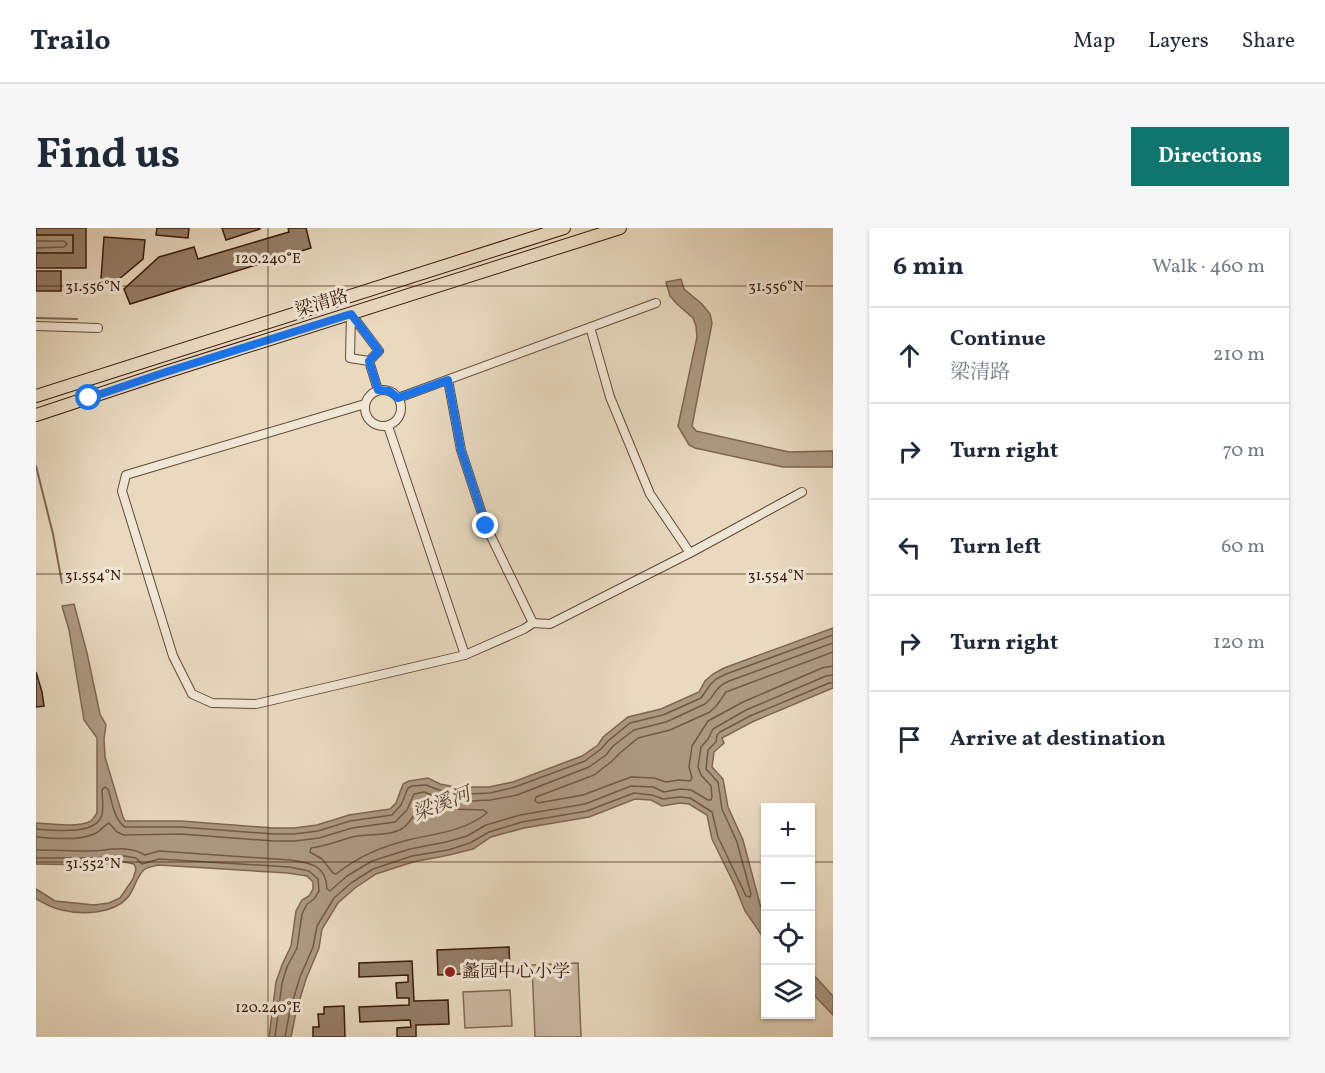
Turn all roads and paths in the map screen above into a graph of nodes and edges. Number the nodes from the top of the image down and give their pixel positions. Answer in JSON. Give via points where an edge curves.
{"nodes":[{"id":1,"x":564,"y":228,"type":"edge"},
{"id":2,"x":620,"y":228,"type":"edge"},
{"id":3,"x":344,"y":298,"type":"junction"},
{"id":4,"x":656,"y":303,"type":"dead end"},
{"id":5,"x":351,"y":314,"type":"junction"},
{"id":6,"x":36,"y":326,"type":"edge"},
{"id":7,"x":590,"y":327,"type":"junction"},
{"id":8,"x":98,"y":328,"type":"dead end"},
{"id":9,"x":369,"y":361,"type":"junction"},
{"id":10,"x":448,"y":380,"type":"junction"},
{"id":11,"x":378,"y":390,"type":"junction"},
{"id":12,"x":36,"y":396,"type":"edge"},
{"id":13,"x":398,"y":398,"type":"junction"},
{"id":14,"x":365,"y":404,"type":"junction"},
{"id":15,"x":36,"y":415,"type":"edge"},
{"id":16,"x":388,"y":426,"type":"junction"},
{"id":17,"x":802,"y":492,"type":"dead end"},
{"id":18,"x":690,"y":553,"type":"junction"},
{"id":19,"x":533,"y":623,"type":"junction"},
{"id":20,"x":465,"y":655,"type":"junction"}],
"edges":[{"from":1,"to":3,"type":"main road","name":"梁清路"},
{"from":2,"to":5,"type":"main road","name":"梁清路"},
{"from":3,"to":5,"type":"main road"},
{"from":3,"to":12,"type":"main road","name":"梁清路"},
{"from":4,"to":7,"type":"street"},
{"from":5,"to":9,"type":"street","via":[[379,351]]},
{"from":5,"to":9,"type":"street","via":[[350,358]]},
{"from":5,"to":15,"type":"main road","name":"梁清路"},
{"from":6,"to":8,"type":"street"},
{"from":7,"to":10,"type":"street"},
{"from":7,"to":18,"type":"street","via":[[610,397],[650,494]]},
{"from":9,"to":11,"type":"street"},
{"from":10,"to":13,"type":"street"},
{"from":10,"to":19,"type":"street","via":[[461,450],[486,526]]},
{"from":11,"to":13,"type":"street","via":[[389,391]]},
{"from":11,"to":14,"type":"street"},
{"from":13,"to":16,"type":"street","via":[[400,415]]},
{"from":14,"to":16,"type":"street","via":[[370,422]]},
{"from":14,"to":20,"type":"street","via":[[126,475],[122,491],[173,656],[192,694],[212,703],[256,704]]},
{"from":16,"to":20,"type":"street"},
{"from":17,"to":18,"type":"street"},
{"from":18,"to":19,"type":"street","via":[[550,624]]},
{"from":19,"to":20,"type":"street"}]}
